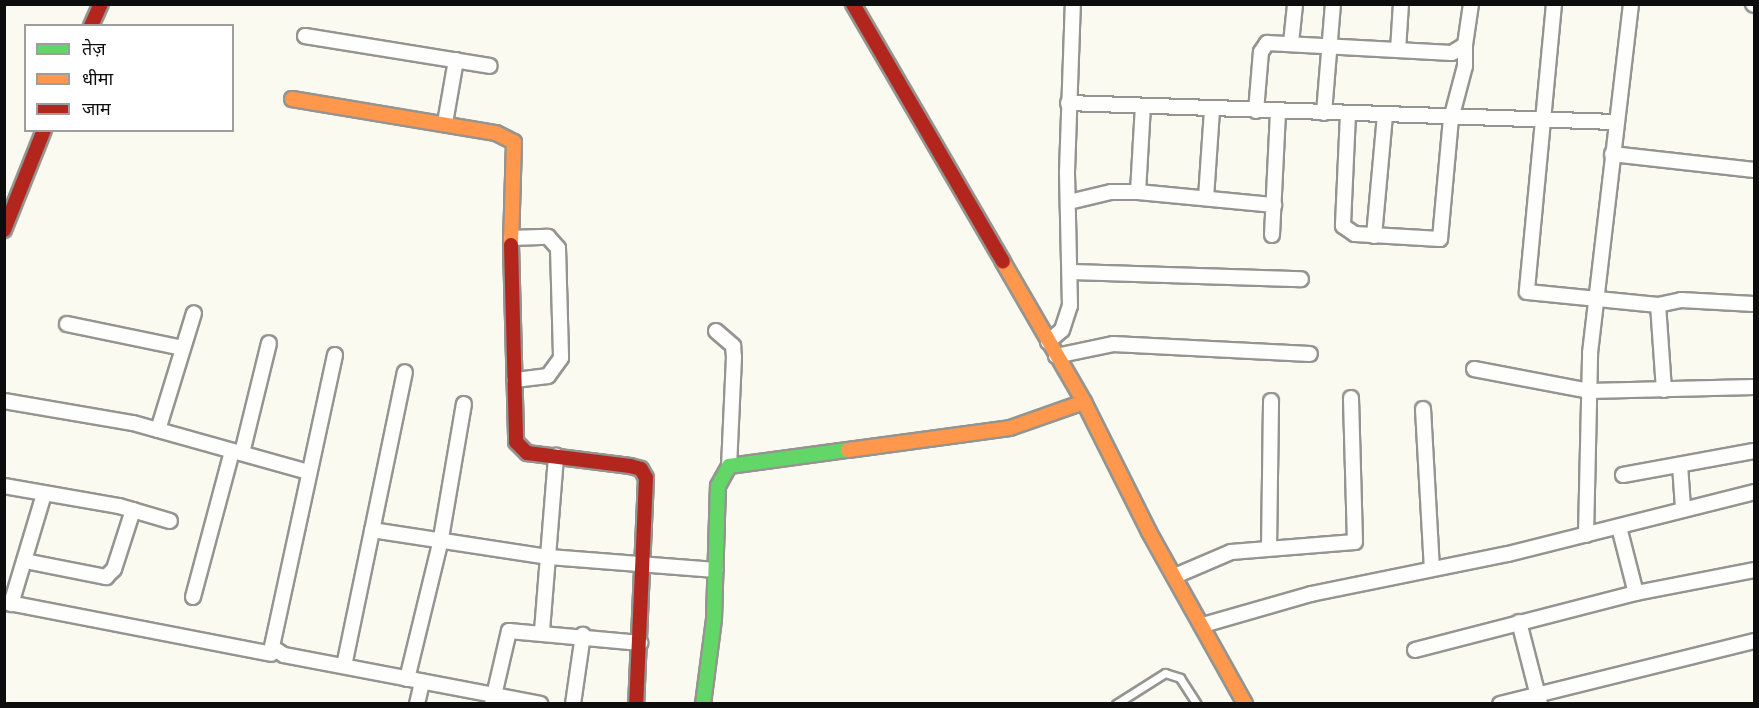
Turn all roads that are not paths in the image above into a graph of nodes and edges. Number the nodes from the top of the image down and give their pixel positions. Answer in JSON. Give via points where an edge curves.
{"nodes":[{"id":1,"x":101,"y":4,"type":"edge"},
{"id":2,"x":853,"y":4,"type":"edge"},
{"id":3,"x":1073,"y":4,"type":"edge"},
{"id":4,"x":1295,"y":4,"type":"edge"},
{"id":5,"x":1333,"y":4,"type":"edge"},
{"id":6,"x":1401,"y":4,"type":"edge"},
{"id":7,"x":1471,"y":4,"type":"edge"},
{"id":8,"x":1554,"y":4,"type":"edge"},
{"id":9,"x":1631,"y":4,"type":"edge"},
{"id":10,"x":92,"y":24,"type":"edge"},
{"id":11,"x":305,"y":36,"type":"dead end"},
{"id":12,"x":1291,"y":43,"type":"junction"},
{"id":13,"x":1330,"y":45,"type":"junction"},
{"id":14,"x":1465,"y":45,"type":"junction"},
{"id":15,"x":1398,"y":50,"type":"junction"},
{"id":16,"x":456,"y":60,"type":"junction"},
{"id":17,"x":490,"y":66,"type":"dead end"},
{"id":18,"x":292,"y":99,"type":"dead end"},
{"id":19,"x":1068,"y":104,"type":"junction"},
{"id":20,"x":1143,"y":106,"type":"junction"},
{"id":21,"x":1212,"y":109,"type":"junction"},
{"id":22,"x":1256,"y":111,"type":"junction"},
{"id":23,"x":1278,"y":112,"type":"junction"},
{"id":24,"x":1324,"y":113,"type":"junction"},
{"id":25,"x":1348,"y":114,"type":"junction"},
{"id":26,"x":1385,"y":116,"type":"junction"},
{"id":27,"x":1451,"y":119,"type":"junction"},
{"id":28,"x":1616,"y":122,"type":"junction"},
{"id":29,"x":446,"y":123,"type":"junction"},
{"id":30,"x":1542,"y":123,"type":"junction"},
{"id":31,"x":43,"y":132,"type":"edge"},
{"id":32,"x":1612,"y":154,"type":"junction"},
{"id":33,"x":1755,"y":170,"type":"edge"},
{"id":34,"x":1138,"y":192,"type":"junction"},
{"id":35,"x":1206,"y":198,"type":"junction"},
{"id":36,"x":1069,"y":202,"type":"junction"},
{"id":37,"x":1274,"y":205,"type":"junction"},
{"id":38,"x":4,"y":230,"type":"edge"},
{"id":39,"x":1272,"y":235,"type":"dead end"},
{"id":40,"x":1374,"y":236,"type":"junction"},
{"id":41,"x":511,"y":238,"type":"junction"},
{"id":42,"x":1072,"y":272,"type":"junction"},
{"id":43,"x":1301,"y":279,"type":"dead end"},
{"id":44,"x":1596,"y":298,"type":"junction"},
{"id":45,"x":1755,"y":304,"type":"edge"},
{"id":46,"x":1658,"y":305,"type":"junction"},
{"id":47,"x":194,"y":313,"type":"dead end"},
{"id":48,"x":67,"y":324,"type":"dead end"},
{"id":49,"x":716,"y":331,"type":"dead end"},
{"id":50,"x":1048,"y":342,"type":"junction"},
{"id":51,"x":269,"y":344,"type":"dead end"},
{"id":52,"x":183,"y":348,"type":"junction"},
{"id":53,"x":1310,"y":354,"type":"dead end"},
{"id":54,"x":334,"y":355,"type":"dead end"},
{"id":55,"x":1056,"y":356,"type":"junction"},
{"id":56,"x":1474,"y":369,"type":"dead end"},
{"id":57,"x":405,"y":372,"type":"dead end"},
{"id":58,"x":514,"y":380,"type":"junction"},
{"id":59,"x":1755,"y":387,"type":"edge"},
{"id":60,"x":1664,"y":390,"type":"junction"},
{"id":61,"x":1589,"y":391,"type":"junction"},
{"id":62,"x":1351,"y":398,"type":"dead end"},
{"id":63,"x":4,"y":401,"type":"edge"},
{"id":64,"x":1271,"y":401,"type":"dead end"},
{"id":65,"x":1084,"y":402,"type":"junction"},
{"id":66,"x":464,"y":404,"type":"dead end"},
{"id":67,"x":1423,"y":409,"type":"dead end"},
{"id":68,"x":158,"y":430,"type":"junction"},
{"id":69,"x":1755,"y":451,"type":"edge"},
{"id":70,"x":237,"y":452,"type":"junction"},
{"id":71,"x":556,"y":456,"type":"junction"},
{"id":72,"x":1680,"y":465,"type":"junction"},
{"id":73,"x":729,"y":466,"type":"junction"},
{"id":74,"x":309,"y":472,"type":"junction"},
{"id":75,"x":1623,"y":475,"type":"dead end"},
{"id":76,"x":4,"y":486,"type":"edge"},
{"id":77,"x":1755,"y":492,"type":"edge"},
{"id":78,"x":44,"y":494,"type":"junction"},
{"id":79,"x":1683,"y":508,"type":"junction"},
{"id":80,"x":133,"y":510,"type":"junction"},
{"id":81,"x":170,"y":521,"type":"dead end"},
{"id":82,"x":1619,"y":527,"type":"junction"},
{"id":83,"x":372,"y":530,"type":"junction"},
{"id":84,"x":1586,"y":535,"type":"junction"},
{"id":85,"x":440,"y":544,"type":"junction"},
{"id":86,"x":1269,"y":548,"type":"junction"},
{"id":87,"x":549,"y":557,"type":"junction"},
{"id":88,"x":25,"y":561,"type":"junction"},
{"id":89,"x":640,"y":566,"type":"junction"},
{"id":90,"x":1432,"y":568,"type":"junction"},
{"id":91,"x":715,"y":570,"type":"junction"},
{"id":92,"x":1755,"y":570,"type":"edge"},
{"id":93,"x":1175,"y":576,"type":"junction"},
{"id":94,"x":1636,"y":593,"type":"junction"},
{"id":95,"x":193,"y":597,"type":"dead end"},
{"id":96,"x":8,"y":603,"type":"edge"},
{"id":97,"x":1519,"y":622,"type":"junction"},
{"id":98,"x":1203,"y":625,"type":"junction"},
{"id":99,"x":542,"y":631,"type":"junction"},
{"id":100,"x":583,"y":635,"type":"junction"},
{"id":101,"x":1755,"y":641,"type":"edge"},
{"id":102,"x":640,"y":643,"type":"junction"},
{"id":103,"x":1415,"y":651,"type":"dead end"},
{"id":104,"x":271,"y":654,"type":"dead end"},
{"id":105,"x":344,"y":666,"type":"junction"},
{"id":106,"x":407,"y":678,"type":"junction"},
{"id":107,"x":422,"y":682,"type":"junction"},
{"id":108,"x":1539,"y":698,"type":"edge"},
{"id":109,"x":493,"y":700,"type":"edge"},
{"id":110,"x":417,"y":704,"type":"edge"},
{"id":111,"x":540,"y":704,"type":"edge"},
{"id":112,"x":573,"y":704,"type":"edge"},
{"id":113,"x":636,"y":704,"type":"edge"},
{"id":114,"x":703,"y":704,"type":"edge"},
{"id":115,"x":1116,"y":704,"type":"edge"},
{"id":116,"x":1197,"y":704,"type":"edge"},
{"id":117,"x":1245,"y":704,"type":"edge"},
{"id":118,"x":1500,"y":704,"type":"edge"}],
"edges":[{"from":1,"to":10,"type":"street"},
{"from":2,"to":50,"type":"street"},
{"from":3,"to":19,"type":"street"},
{"from":4,"to":12,"type":"street"},
{"from":5,"to":13,"type":"street"},
{"from":6,"to":15,"type":"street"},
{"from":7,"to":14,"type":"street"},
{"from":8,"to":30,"type":"street"},
{"from":9,"to":28,"type":"street"},
{"from":11,"to":16,"type":"street"},
{"from":12,"to":13,"type":"street"},
{"from":12,"to":22,"type":"street","via":[[1263,45]]},
{"from":13,"to":15,"type":"street"},
{"from":13,"to":24,"type":"street"},
{"from":14,"to":15,"type":"street","via":[[1452,53]]},
{"from":14,"to":27,"type":"street","via":[[1465,66]]},
{"from":16,"to":17,"type":"street"},
{"from":16,"to":29,"type":"street"},
{"from":18,"to":29,"type":"street"},
{"from":19,"to":20,"type":"street"},
{"from":19,"to":36,"type":"street"},
{"from":20,"to":21,"type":"street"},
{"from":20,"to":34,"type":"street"},
{"from":21,"to":22,"type":"street"},
{"from":21,"to":35,"type":"street"},
{"from":22,"to":23,"type":"street"},
{"from":23,"to":24,"type":"street"},
{"from":23,"to":37,"type":"street"},
{"from":24,"to":25,"type":"street"},
{"from":25,"to":26,"type":"street"},
{"from":25,"to":40,"type":"street","via":[[1342,226],[1355,234]]},
{"from":26,"to":27,"type":"street"},
{"from":26,"to":40,"type":"street"},
{"from":27,"to":30,"type":"street"},
{"from":27,"to":40,"type":"street","via":[[1444,234],[1435,241]]},
{"from":28,"to":30,"type":"street"},
{"from":28,"to":32,"type":"street"},
{"from":29,"to":41,"type":"street","via":[[496,133],[514,142]]},
{"from":30,"to":44,"type":"street","via":[[1527,292]]},
{"from":31,"to":38,"type":"street"},
{"from":32,"to":33,"type":"street"},
{"from":32,"to":44,"type":"street"},
{"from":34,"to":35,"type":"street"},
{"from":34,"to":36,"type":"street","via":[[1111,192]]},
{"from":35,"to":37,"type":"street"},
{"from":36,"to":42,"type":"street"},
{"from":37,"to":39,"type":"street"},
{"from":41,"to":58,"type":"street"},
{"from":41,"to":58,"type":"street","via":[[548,237],[555,242],[560,347],[552,373]]},
{"from":42,"to":43,"type":"street"},
{"from":42,"to":50,"type":"street","via":[[1068,320]]},
{"from":44,"to":46,"type":"street"},
{"from":44,"to":61,"type":"street"},
{"from":45,"to":46,"type":"street","via":[[1681,300]]},
{"from":46,"to":60,"type":"street"},
{"from":47,"to":52,"type":"street"},
{"from":48,"to":52,"type":"street"},
{"from":49,"to":73,"type":"street","via":[[733,346]]},
{"from":50,"to":55,"type":"street"},
{"from":51,"to":70,"type":"street"},
{"from":52,"to":68,"type":"street"},
{"from":53,"to":55,"type":"street","via":[[1113,344]]},
{"from":54,"to":74,"type":"street"},
{"from":55,"to":65,"type":"street"},
{"from":56,"to":61,"type":"street"},
{"from":57,"to":83,"type":"street"},
{"from":58,"to":71,"type":"street","via":[[519,449]]},
{"from":59,"to":60,"type":"street"},
{"from":60,"to":61,"type":"street"},
{"from":61,"to":84,"type":"street"},
{"from":62,"to":86,"type":"street","via":[[1355,542]]},
{"from":63,"to":68,"type":"street"},
{"from":64,"to":86,"type":"street"},
{"from":65,"to":73,"type":"street","via":[[1010,428]]},
{"from":65,"to":93,"type":"street"},
{"from":66,"to":85,"type":"street"},
{"from":67,"to":90,"type":"street"},
{"from":68,"to":70,"type":"street"},
{"from":69,"to":72,"type":"street"},
{"from":70,"to":74,"type":"street"},
{"from":70,"to":95,"type":"street"},
{"from":71,"to":87,"type":"street"},
{"from":71,"to":89,"type":"street","via":[[641,469],[646,490]]},
{"from":72,"to":75,"type":"street"},
{"from":72,"to":79,"type":"street"},
{"from":73,"to":91,"type":"street","via":[[718,486]]},
{"from":74,"to":105,"type":"street","via":[[272,647],[284,655]]},
{"from":76,"to":78,"type":"street"},
{"from":77,"to":79,"type":"street"},
{"from":78,"to":80,"type":"street"},
{"from":78,"to":88,"type":"street"},
{"from":79,"to":82,"type":"street"},
{"from":80,"to":81,"type":"street"},
{"from":80,"to":88,"type":"street","via":[[114,569],[106,577]]},
{"from":82,"to":84,"type":"street"},
{"from":82,"to":94,"type":"street"},
{"from":83,"to":85,"type":"street"},
{"from":83,"to":105,"type":"street"},
{"from":84,"to":90,"type":"street"},
{"from":85,"to":87,"type":"street"},
{"from":85,"to":106,"type":"street"},
{"from":86,"to":93,"type":"street","via":[[1231,552]]},
{"from":87,"to":89,"type":"street"},
{"from":87,"to":99,"type":"street"},
{"from":88,"to":96,"type":"street"},
{"from":89,"to":91,"type":"street"},
{"from":89,"to":102,"type":"street"},
{"from":90,"to":98,"type":"street","via":[[1311,594]]},
{"from":91,"to":114,"type":"street","via":[[714,619]]},
{"from":92,"to":94,"type":"street"},
{"from":93,"to":98,"type":"street"},
{"from":94,"to":97,"type":"street"},
{"from":96,"to":104,"type":"street"},
{"from":97,"to":103,"type":"street"},
{"from":97,"to":108,"type":"street"},
{"from":98,"to":117,"type":"street"},
{"from":99,"to":100,"type":"street"},
{"from":99,"to":109,"type":"street","via":[[509,631]]},
{"from":100,"to":102,"type":"street"},
{"from":100,"to":112,"type":"street"},
{"from":101,"to":108,"type":"street"},
{"from":102,"to":113,"type":"street"},
{"from":105,"to":106,"type":"street"},
{"from":106,"to":107,"type":"street"},
{"from":107,"to":109,"type":"street"},
{"from":107,"to":110,"type":"street"},
{"from":108,"to":118,"type":"street"},
{"from":109,"to":111,"type":"street"},
{"from":115,"to":116,"type":"lane","via":[[1165,673],[1180,678]]}]}
